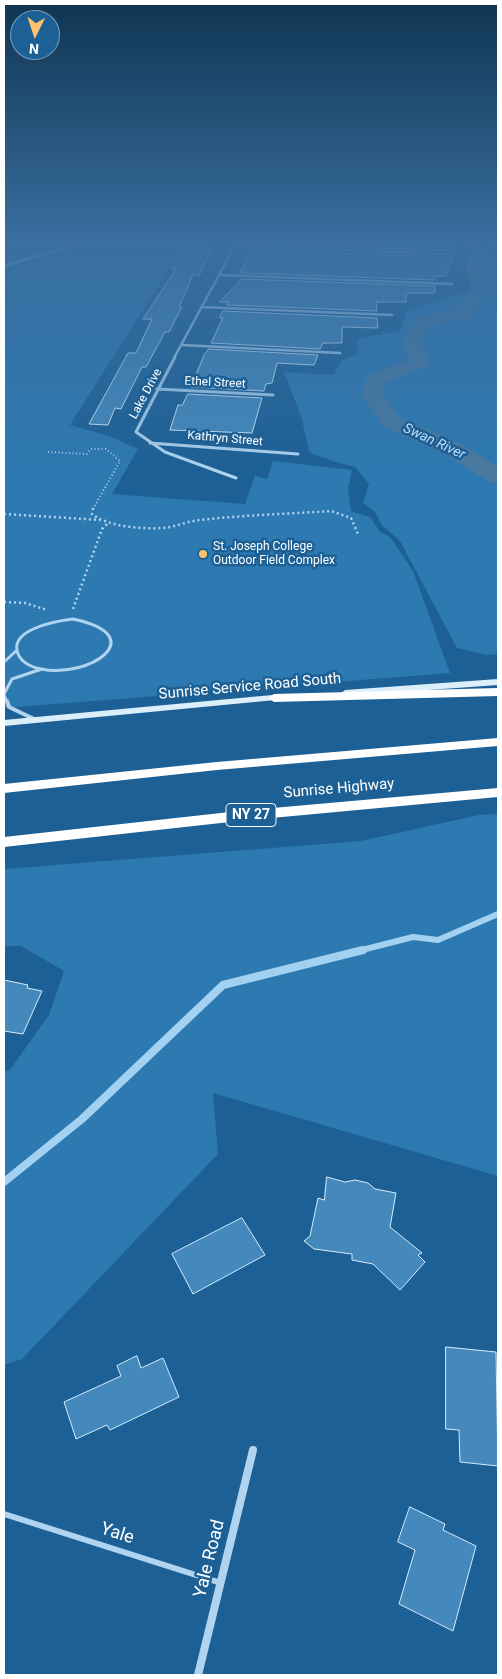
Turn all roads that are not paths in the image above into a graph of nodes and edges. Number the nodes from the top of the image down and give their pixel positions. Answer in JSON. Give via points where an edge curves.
{"nodes":[{"id":1,"x":195,"y":318,"type":"edge"},
{"id":2,"x":182,"y":345,"type":"junction"},
{"id":3,"x":340,"y":353,"type":"dead end"},
{"id":4,"x":157,"y":389,"type":"junction"},
{"id":5,"x":273,"y":395,"type":"dead end"},
{"id":6,"x":150,"y":443,"type":"junction"},
{"id":7,"x":298,"y":454,"type":"dead end"},
{"id":8,"x":236,"y":478,"type":"dead end"},
{"id":9,"x":16,"y":651,"type":"junction"},
{"id":10,"x":4,"y":662,"type":"edge"},
{"id":11,"x":42,"y":669,"type":"junction"},
{"id":12,"x":498,"y":682,"type":"edge"},
{"id":13,"x":498,"y":692,"type":"edge"},
{"id":14,"x":4,"y":694,"type":"edge"},
{"id":15,"x":274,"y":698,"type":"junction"},
{"id":16,"x":36,"y":720,"type":"junction"},
{"id":17,"x":4,"y":723,"type":"edge"},
{"id":18,"x":498,"y":742,"type":"edge"},
{"id":19,"x":4,"y":789,"type":"edge"},
{"id":20,"x":498,"y":792,"type":"edge"},
{"id":21,"x":4,"y":842,"type":"edge"},
{"id":22,"x":253,"y":1450,"type":"dead end"},
{"id":23,"x":4,"y":1514,"type":"edge"},
{"id":24,"x":221,"y":1583,"type":"junction"},
{"id":25,"x":198,"y":1675,"type":"edge"}],
"edges":[{"from":1,"to":2,"type":"street","name":"Lake Drive"},
{"from":2,"to":3,"type":"street"},
{"from":2,"to":4,"type":"street","name":"Lake Drive"},
{"from":4,"to":5,"type":"street","name":"Ethel Street"},
{"from":4,"to":6,"type":"street","name":"Lake Drive","via":[[136,432]]},
{"from":6,"to":7,"type":"street","name":"Kathryn Street"},
{"from":6,"to":8,"type":"street","via":[[165,452]]},
{"from":9,"to":10,"type":"lane"},
{"from":9,"to":11,"type":"lane","via":[[30,665]]},
{"from":9,"to":11,"type":"lane","via":[[22,635],[44,623],[88,621],[108,633],[111,641],[102,658],[66,670]]},
{"from":11,"to":14,"type":"lane","via":[[12,679]]},
{"from":12,"to":15,"type":"main road","name":"Sunrise Service Road South"},
{"from":13,"to":15,"type":"highway"},
{"from":14,"to":16,"type":"lane","via":[[9,707]]},
{"from":15,"to":16,"type":"main road","name":"Sunrise Service Road South"},
{"from":16,"to":17,"type":"main road","name":"Sunrise Service Road South"},
{"from":18,"to":19,"type":"highway","via":[[218,766]]},
{"from":20,"to":21,"type":"highway","name":"Sunrise Highway","number":"NY 27"},
{"from":22,"to":24,"type":"street","name":"Yale Road"},
{"from":23,"to":24,"type":"lane","name":"Yale"},
{"from":24,"to":25,"type":"street","name":"Yale Road"}]}
